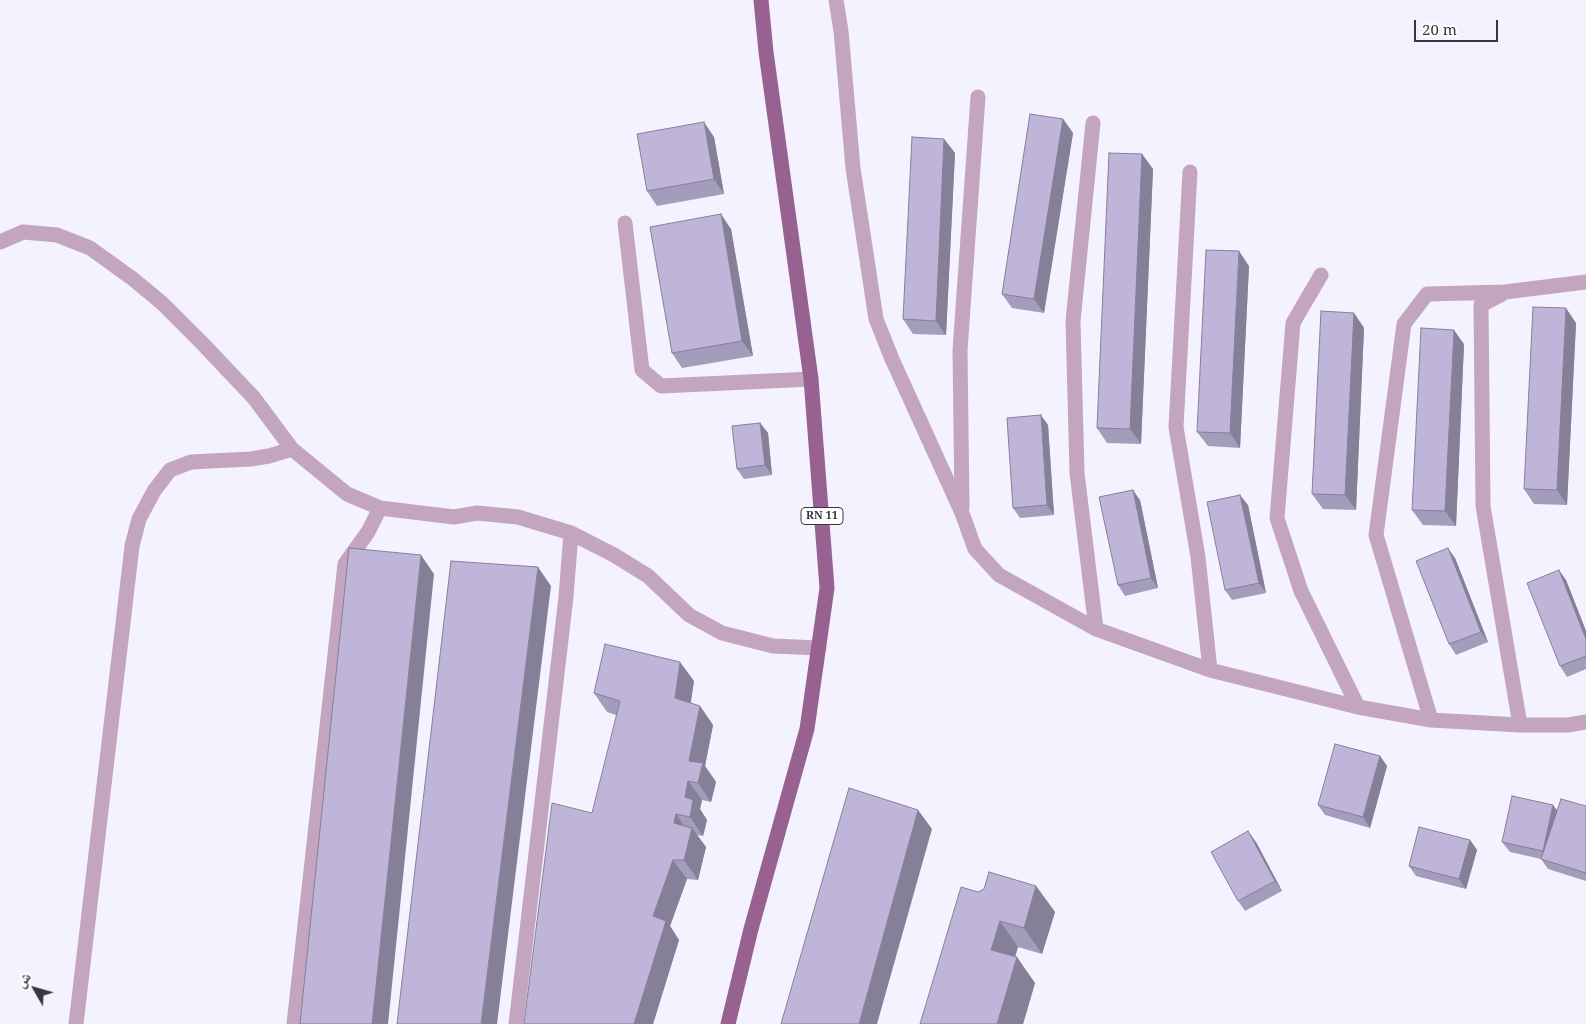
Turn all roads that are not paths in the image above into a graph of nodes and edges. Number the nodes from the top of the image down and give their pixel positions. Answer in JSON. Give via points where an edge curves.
{"nodes":[{"id":1,"x":761,"y":0,"type":"edge"},
{"id":2,"x":836,"y":0,"type":"edge"},
{"id":3,"x":978,"y":97,"type":"dead end"},
{"id":4,"x":1093,"y":123,"type":"dead end"},
{"id":5,"x":1190,"y":172,"type":"dead end"},
{"id":6,"x":625,"y":223,"type":"dead end"},
{"id":7,"x":0,"y":242,"type":"edge"},
{"id":8,"x":1320,"y":275,"type":"dead end"},
{"id":9,"x":1586,"y":282,"type":"edge"},
{"id":10,"x":1505,"y":292,"type":"junction"},
{"id":11,"x":811,"y":379,"type":"junction"},
{"id":12,"x":292,"y":448,"type":"junction"},
{"id":13,"x":380,"y":508,"type":"junction"},
{"id":14,"x":962,"y":512,"type":"junction"},
{"id":15,"x":571,"y":533,"type":"junction"},
{"id":16,"x":1096,"y":629,"type":"junction"},
{"id":17,"x":818,"y":648,"type":"junction"},
{"id":18,"x":1210,"y":670,"type":"junction"},
{"id":19,"x":1358,"y":707,"type":"junction"},
{"id":20,"x":1431,"y":720,"type":"junction"},
{"id":21,"x":1586,"y":722,"type":"edge"},
{"id":22,"x":1520,"y":725,"type":"junction"},
{"id":23,"x":76,"y":1024,"type":"edge"},
{"id":24,"x":294,"y":1024,"type":"edge"},
{"id":25,"x":516,"y":1024,"type":"edge"},
{"id":26,"x":728,"y":1024,"type":"edge"}],
"edges":[{"from":1,"to":11,"type":"main road","number":"RN 11"},
{"from":2,"to":14,"type":"street","via":[[853,168],[876,319]]},
{"from":3,"to":14,"type":"street","via":[[960,350]]},
{"from":4,"to":16,"type":"street","via":[[1074,321],[1078,473]]},
{"from":5,"to":18,"type":"street","via":[[1176,428],[1198,557]]},
{"from":6,"to":11,"type":"street","via":[[642,370],[661,386]]},
{"from":7,"to":12,"type":"street","via":[[23,232],[58,235],[90,248],[169,310],[254,398]]},
{"from":8,"to":19,"type":"street","via":[[1293,323],[1277,518],[1301,591]]},
{"from":9,"to":10,"type":"street"},
{"from":10,"to":20,"type":"street","via":[[1427,294],[1404,324],[1376,535]]},
{"from":10,"to":22,"type":"street","via":[[1482,305],[1483,506]]},
{"from":11,"to":17,"type":"main road","number":"RN 11","via":[[827,588]]},
{"from":12,"to":13,"type":"street","via":[[347,494]]},
{"from":12,"to":23,"type":"street","via":[[251,459],[191,462],[170,470],[139,519],[132,546]]},
{"from":13,"to":15,"type":"street","via":[[454,517],[477,513],[518,517]]},
{"from":13,"to":24,"type":"street","via":[[368,532],[345,564]]},
{"from":14,"to":16,"type":"street","via":[[976,549],[998,575]]},
{"from":15,"to":17,"type":"street","via":[[648,576],[689,615],[722,633],[773,646]]},
{"from":15,"to":25,"type":"street"},
{"from":16,"to":18,"type":"street"},
{"from":17,"to":26,"type":"main road","number":"RN 11","via":[[807,729]]},
{"from":18,"to":19,"type":"street"},
{"from":19,"to":20,"type":"street"},
{"from":20,"to":22,"type":"street"},
{"from":21,"to":22,"type":"street"}]}
